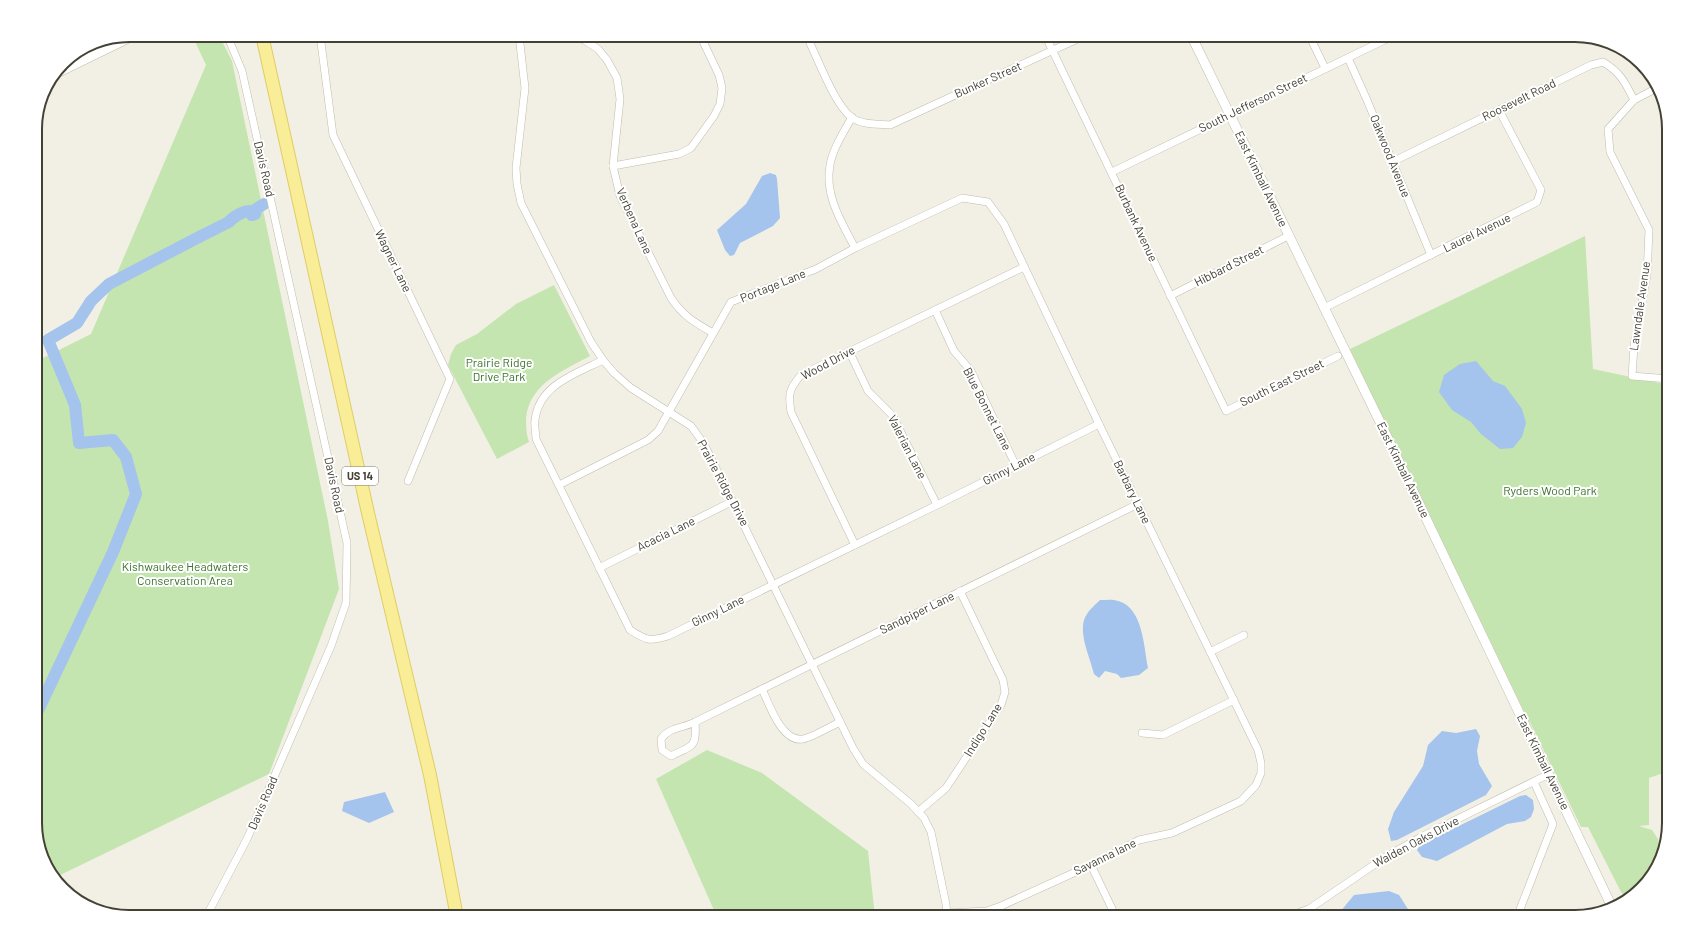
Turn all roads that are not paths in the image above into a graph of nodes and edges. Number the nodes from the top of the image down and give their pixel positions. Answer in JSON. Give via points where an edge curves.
{"nodes":[{"id":1,"x":230,"y":42,"type":"edge"},
{"id":2,"x":264,"y":42,"type":"edge"},
{"id":3,"x":321,"y":42,"type":"edge"},
{"id":4,"x":520,"y":42,"type":"edge"},
{"id":5,"x":587,"y":42,"type":"edge"},
{"id":6,"x":703,"y":42,"type":"edge"},
{"id":7,"x":810,"y":42,"type":"edge"},
{"id":8,"x":1048,"y":42,"type":"edge"},
{"id":9,"x":1072,"y":42,"type":"edge"},
{"id":10,"x":1194,"y":42,"type":"edge"},
{"id":11,"x":1312,"y":42,"type":"edge"},
{"id":12,"x":1381,"y":42,"type":"edge"},
{"id":13,"x":119,"y":43,"type":"edge"},
{"id":14,"x":1053,"y":51,"type":"junction"},
{"id":15,"x":1348,"y":58,"type":"junction"},
{"id":16,"x":66,"y":68,"type":"edge"},
{"id":17,"x":1325,"y":68,"type":"junction"},
{"id":18,"x":1653,"y":90,"type":"edge"},
{"id":19,"x":1634,"y":100,"type":"junction"},
{"id":20,"x":1499,"y":110,"type":"junction"},
{"id":21,"x":1230,"y":114,"type":"junction"},
{"id":22,"x":852,"y":117,"type":"junction"},
{"id":23,"x":1392,"y":162,"type":"junction"},
{"id":24,"x":613,"y":166,"type":"junction"},
{"id":25,"x":1112,"y":172,"type":"junction"},
{"id":26,"x":988,"y":202,"type":"joint"},
{"id":27,"x":1288,"y":236,"type":"junction"},
{"id":28,"x":855,"y":248,"type":"junction"},
{"id":29,"x":1431,"y":255,"type":"junction"},
{"id":30,"x":1024,"y":267,"type":"junction"},
{"id":31,"x":1170,"y":296,"type":"junction"},
{"id":32,"x":1324,"y":308,"type":"junction"},
{"id":33,"x":935,"y":310,"type":"junction"},
{"id":34,"x":713,"y":333,"type":"junction"},
{"id":35,"x":849,"y":351,"type":"junction"},
{"id":36,"x":1338,"y":356,"type":"dead end"},
{"id":37,"x":603,"y":360,"type":"junction"},
{"id":38,"x":1662,"y":378,"type":"edge"},
{"id":39,"x":1226,"y":410,"type":"joint"},
{"id":40,"x":669,"y":411,"type":"junction"},
{"id":41,"x":1099,"y":424,"type":"junction"},
{"id":42,"x":1016,"y":466,"type":"junction"},
{"id":43,"x":408,"y":481,"type":"dead end"},
{"id":44,"x":559,"y":485,"type":"junction"},
{"id":45,"x":733,"y":501,"type":"junction"},
{"id":46,"x":1138,"y":504,"type":"junction"},
{"id":47,"x":937,"y":505,"type":"junction"},
{"id":48,"x":855,"y":545,"type":"junction"},
{"id":49,"x":599,"y":568,"type":"junction"},
{"id":50,"x":774,"y":584,"type":"junction"},
{"id":51,"x":960,"y":591,"type":"junction"},
{"id":52,"x":1244,"y":635,"type":"dead end"},
{"id":53,"x":1210,"y":652,"type":"junction"},
{"id":54,"x":813,"y":664,"type":"junction"},
{"id":55,"x":762,"y":689,"type":"junction"},
{"id":56,"x":1234,"y":700,"type":"junction"},
{"id":57,"x":695,"y":722,"type":"junction"},
{"id":58,"x":840,"y":722,"type":"junction"},
{"id":59,"x":1142,"y":733,"type":"dead end"},
{"id":60,"x":1549,"y":774,"type":"junction"},
{"id":61,"x":1534,"y":782,"type":"junction"},
{"id":62,"x":1256,"y":785,"type":"joint"},
{"id":63,"x":918,"y":812,"type":"junction"},
{"id":64,"x":1091,"y":865,"type":"junction"},
{"id":65,"x":1610,"y":902,"type":"edge"},
{"id":66,"x":210,"y":910,"type":"edge"},
{"id":67,"x":456,"y":910,"type":"edge"},
{"id":68,"x":947,"y":910,"type":"edge"},
{"id":69,"x":989,"y":910,"type":"edge"},
{"id":70,"x":1113,"y":910,"type":"edge"},
{"id":71,"x":1306,"y":910,"type":"edge"},
{"id":72,"x":1520,"y":910,"type":"edge"}],
"edges":[{"from":1,"to":66,"type":"street","name":"Davis Road","via":[[242,71],[347,543],[346,603],[331,646],[247,839]]},
{"from":2,"to":67,"type":"main road","number":"US 14","via":[[368,513],[430,775]]},
{"from":3,"to":43,"type":"street","name":"Wagner Lane","via":[[333,135],[450,379]]},
{"from":4,"to":37,"type":"street","name":"Prairie Ridge Drive","via":[[525,88],[516,168],[521,203],[591,342]]},
{"from":5,"to":24,"type":"street","name":"Verbena Lane","via":[[608,60],[617,78],[620,99]]},
{"from":6,"to":24,"type":"street","via":[[719,75],[722,88],[720,104],[714,116],[691,148],[679,154]]},
{"from":7,"to":22,"type":"street","via":[[841,105]]},
{"from":8,"to":14,"type":"street","name":"Burbank Avenue"},
{"from":9,"to":14,"type":"street","name":"Bunker Street"},
{"from":10,"to":21,"type":"street","name":"East Kimball Avenue"},
{"from":11,"to":17,"type":"street"},
{"from":12,"to":15,"type":"street","name":"South Jefferson Street"},
{"from":13,"to":16,"type":"street"},
{"from":14,"to":22,"type":"street","name":"Bunker Street","via":[[890,125],[872,124]]},
{"from":14,"to":25,"type":"street","name":"Burbank Avenue"},
{"from":15,"to":17,"type":"street","name":"South Jefferson Street"},
{"from":15,"to":23,"type":"street","name":"Oakwood Avenue"},
{"from":17,"to":21,"type":"street","name":"South Jefferson Street"},
{"from":18,"to":19,"type":"street","name":"Lawndale Avenue"},
{"from":19,"to":20,"type":"street","name":"Roosevelt Road","via":[[1615,69],[1602,62]]},
{"from":19,"to":38,"type":"street","name":"Lawndale Avenue","via":[[1608,129],[1610,152],[1648,230],[1647,275],[1634,346],[1632,376]]},
{"from":20,"to":23,"type":"street","name":"Roosevelt Road"},
{"from":20,"to":29,"type":"street","name":"Laurel Avenue","via":[[1541,190],[1537,202]]},
{"from":21,"to":25,"type":"street","name":"South Jefferson Street"},
{"from":21,"to":27,"type":"street","name":"East Kimball Avenue"},
{"from":22,"to":28,"type":"street","via":[[830,165],[830,185],[835,209]]},
{"from":23,"to":29,"type":"street","name":"Oakwood Avenue"},
{"from":24,"to":34,"type":"street","name":"Verbena Lane","via":[[620,196],[671,298],[689,320]]},
{"from":25,"to":31,"type":"street","name":"Burbank Avenue"},
{"from":26,"to":28,"type":"street","name":"Portage Lane","via":[[962,198]]},
{"from":26,"to":30,"type":"street","name":"Barbary Lane","via":[[1004,224]]},
{"from":27,"to":31,"type":"street","name":"Hibbard Street"},
{"from":27,"to":32,"type":"street","name":"East Kimball Avenue"},
{"from":28,"to":34,"type":"street","name":"Portage Lane","via":[[816,269],[731,302]]},
{"from":29,"to":32,"type":"street","name":"Laurel Avenue"},
{"from":30,"to":33,"type":"street","name":"Wood Drive"},
{"from":30,"to":41,"type":"street","name":"Barbary Lane"},
{"from":31,"to":39,"type":"street","name":"Burbank Avenue"},
{"from":32,"to":60,"type":"street","name":"East Kimball Avenue"},
{"from":33,"to":35,"type":"street","name":"Wood Drive"},
{"from":33,"to":42,"type":"street","name":"Blue Bonnet Lane","via":[[954,351],[971,371]]},
{"from":34,"to":40,"type":"street","name":"Portage Lane"},
{"from":35,"to":47,"type":"street","name":"Valerian Lane","via":[[868,391],[893,416]]},
{"from":35,"to":48,"type":"street","name":"Wood Drive","via":[[801,375],[792,385],[788,398],[790,412]]},
{"from":36,"to":39,"type":"street","name":"South East Street"},
{"from":37,"to":40,"type":"street","name":"Prairie Ridge Drive","via":[[631,388]]},
{"from":37,"to":44,"type":"street","name":"Ginny Lane","via":[[559,383],[546,393],[538,409],[535,421],[536,439]]},
{"from":40,"to":44,"type":"street","name":"Portage Lane","via":[[658,431],[648,440]]},
{"from":40,"to":45,"type":"street","name":"Prairie Ridge Drive","via":[[691,426],[704,444]]},
{"from":41,"to":42,"type":"street","name":"Ginny Lane"},
{"from":41,"to":46,"type":"street","name":"Barbary Lane"},
{"from":42,"to":47,"type":"street","name":"Ginny Lane"},
{"from":44,"to":49,"type":"street","name":"Ginny Lane"},
{"from":45,"to":49,"type":"street","name":"Acacia Lane"},
{"from":45,"to":50,"type":"street","name":"Prairie Ridge Drive"},
{"from":46,"to":51,"type":"street","name":"Sandpiper Lane"},
{"from":46,"to":53,"type":"street","name":"Barbary Lane"},
{"from":47,"to":48,"type":"street","name":"Ginny Lane"},
{"from":48,"to":50,"type":"street","name":"Ginny Lane"},
{"from":49,"to":50,"type":"street","name":"Ginny Lane","via":[[630,630],[644,639],[657,640],[668,636]]},
{"from":50,"to":54,"type":"street","name":"Prairie Ridge Drive"},
{"from":51,"to":54,"type":"street","name":"Sandpiper Lane"},
{"from":51,"to":63,"type":"street","name":"Indigo Lane","via":[[1003,680],[1004,692],[1001,705],[946,788]]},
{"from":52,"to":53,"type":"street"},
{"from":53,"to":56,"type":"street","name":"Barbary Lane"},
{"from":54,"to":55,"type":"street","name":"Sandpiper Lane"},
{"from":54,"to":58,"type":"street","name":"Prairie Ridge Drive"},
{"from":55,"to":57,"type":"street","name":"Sandpiper Lane"},
{"from":55,"to":58,"type":"street","via":[[787,736],[803,739]]},
{"from":56,"to":59,"type":"street","via":[[1163,735]]},
{"from":56,"to":62,"type":"street","name":"Barbary Lane","via":[[1258,750],[1261,774]]},
{"from":57,"to":57,"type":"street","name":"Sandpiper Lane","via":[[664,734],[660,739],[662,750],[671,756],[693,746],[696,740]]},
{"from":58,"to":63,"type":"street","name":"Prairie Ridge Drive","via":[[863,764]]},
{"from":60,"to":61,"type":"street","name":"Walden Oaks Drive"},
{"from":60,"to":65,"type":"street","name":"East Kimball Avenue"},
{"from":61,"to":71,"type":"street","name":"Walden Oaks Drive","via":[[1387,856]]},
{"from":61,"to":72,"type":"street","via":[[1553,824]]},
{"from":62,"to":64,"type":"street","name":"Savanna lane","via":[[1241,801],[1172,833],[1139,840]]},
{"from":63,"to":68,"type":"street","name":"Prairie Ridge Drive","via":[[931,832]]},
{"from":64,"to":69,"type":"street","name":"Savanna lane"},
{"from":64,"to":70,"type":"street"}]}
